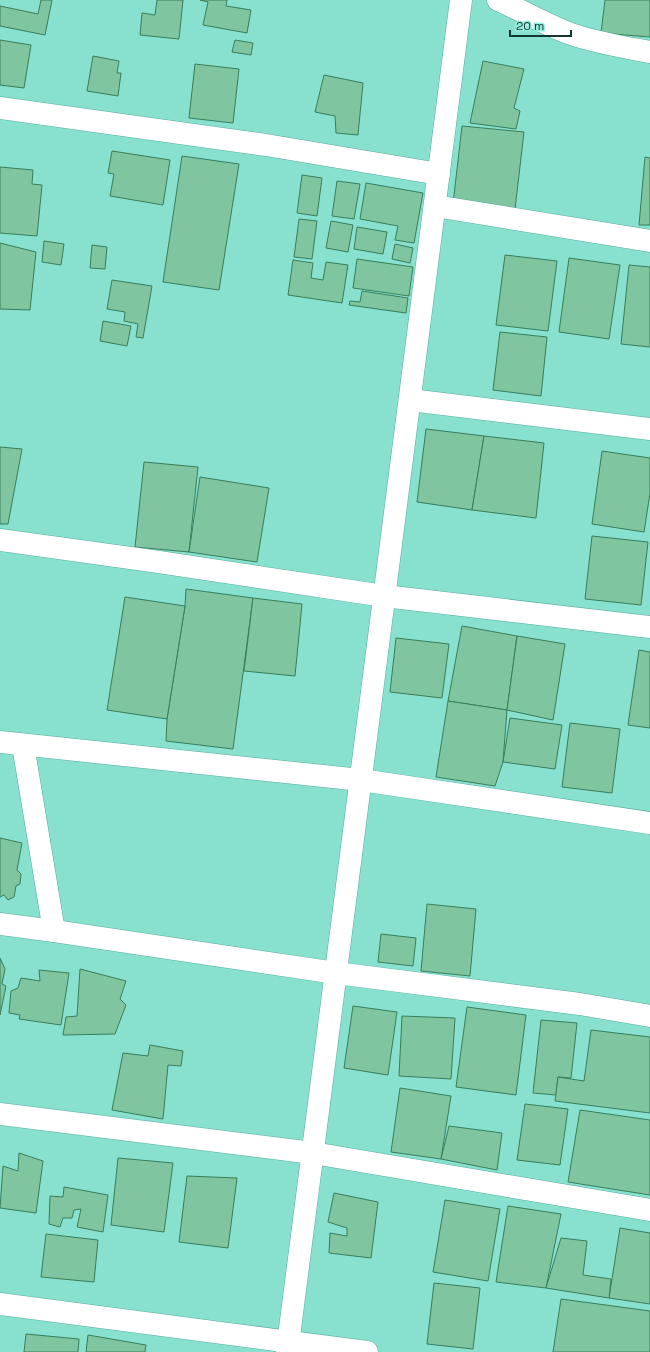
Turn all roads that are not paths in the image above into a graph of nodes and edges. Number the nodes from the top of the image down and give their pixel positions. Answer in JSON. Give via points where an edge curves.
{"nodes":[{"id":1,"x":461,"y":0,"type":"edge"},
{"id":2,"x":498,"y":0,"type":"edge"},
{"id":3,"x":650,"y":52,"type":"edge"},
{"id":4,"x":0,"y":108,"type":"edge"},
{"id":5,"x":439,"y":174,"type":"junction"},
{"id":6,"x":434,"y":206,"type":"junction"},
{"id":7,"x":650,"y":241,"type":"edge"},
{"id":8,"x":410,"y":400,"type":"junction"},
{"id":9,"x":650,"y":429,"type":"edge"},
{"id":10,"x":0,"y":540,"type":"edge"},
{"id":11,"x":384,"y":596,"type":"junction"},
{"id":12,"x":650,"y":627,"type":"edge"},
{"id":13,"x":0,"y":742,"type":"edge"},
{"id":14,"x":23,"y":745,"type":"junction"},
{"id":15,"x":361,"y":780,"type":"junction"},
{"id":16,"x":650,"y":823,"type":"edge"},
{"id":17,"x":0,"y":924,"type":"edge"},
{"id":18,"x":54,"y":931,"type":"junction"},
{"id":19,"x":336,"y":974,"type":"junction"},
{"id":20,"x":650,"y":1016,"type":"edge"},
{"id":21,"x":0,"y":1114,"type":"edge"},
{"id":22,"x":313,"y":1153,"type":"junction"},
{"id":23,"x":650,"y":1210,"type":"edge"},
{"id":24,"x":0,"y":1304,"type":"edge"},
{"id":25,"x":288,"y":1347,"type":"edge"},
{"id":26,"x":367,"y":1352,"type":"edge"}],
"edges":[{"from":1,"to":5,"type":"street"},
{"from":2,"to":3,"type":"street","via":[[587,40]]},
{"from":4,"to":5,"type":"street","via":[[266,145]]},
{"from":5,"to":6,"type":"street"},
{"from":6,"to":7,"type":"street"},
{"from":6,"to":8,"type":"street"},
{"from":8,"to":9,"type":"street"},
{"from":8,"to":11,"type":"street"},
{"from":10,"to":11,"type":"street"},
{"from":11,"to":12,"type":"street"},
{"from":11,"to":15,"type":"street"},
{"from":13,"to":14,"type":"street"},
{"from":14,"to":15,"type":"street"},
{"from":14,"to":18,"type":"street"},
{"from":15,"to":16,"type":"street"},
{"from":15,"to":19,"type":"street"},
{"from":17,"to":18,"type":"street"},
{"from":18,"to":19,"type":"street"},
{"from":19,"to":20,"type":"street","via":[[580,1004]]},
{"from":19,"to":22,"type":"street"},
{"from":21,"to":22,"type":"street"},
{"from":22,"to":23,"type":"street"},
{"from":22,"to":25,"type":"street"},
{"from":24,"to":25,"type":"street"},
{"from":25,"to":26,"type":"street"}]}
